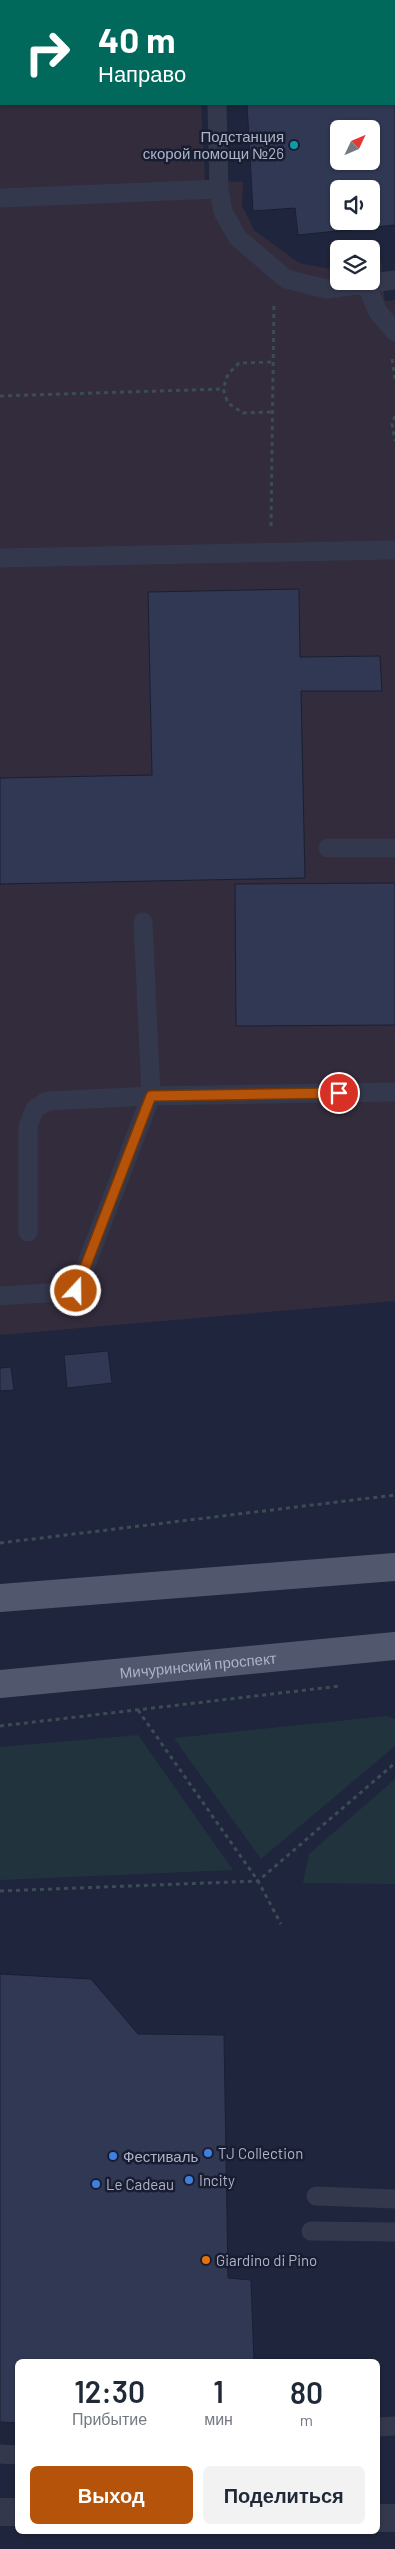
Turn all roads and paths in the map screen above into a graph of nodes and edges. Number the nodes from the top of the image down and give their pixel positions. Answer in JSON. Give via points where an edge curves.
{"nodes":[{"id":1,"x":216,"y":105,"type":"edge"},
{"id":2,"x":219,"y":190,"type":"junction"},
{"id":3,"x":0,"y":198,"type":"edge"},
{"id":4,"x":395,"y":280,"type":"edge"},
{"id":5,"x":380,"y":282,"type":"edge"},
{"id":6,"x":330,"y":288,"type":"edge"},
{"id":7,"x":369,"y":290,"type":"edge"},
{"id":8,"x":274,"y":302,"type":"dead end"},
{"id":9,"x":395,"y":332,"type":"edge"},
{"id":10,"x":272,"y":362,"type":"junction"},
{"id":11,"x":223,"y":390,"type":"junction"},
{"id":12,"x":0,"y":396,"type":"edge"},
{"id":13,"x":272,"y":412,"type":"junction"},
{"id":14,"x":395,"y":416,"type":"edge"},
{"id":15,"x":395,"y":441,"type":"edge"},
{"id":16,"x":395,"y":550,"type":"edge"},
{"id":17,"x":271,"y":552,"type":"junction"},
{"id":18,"x":0,"y":558,"type":"edge"},
{"id":19,"x":328,"y":848,"type":"dead end"},
{"id":20,"x":395,"y":848,"type":"edge"},
{"id":21,"x":143,"y":922,"type":"dead end"},
{"id":22,"x":395,"y":1092,"type":"edge"},
{"id":23,"x":151,"y":1096,"type":"junction"},
{"id":24,"x":28,"y":1232,"type":"dead end"},
{"id":25,"x":0,"y":1296,"type":"edge"},
{"id":26,"x":395,"y":1495,"type":"edge"},
{"id":27,"x":0,"y":1543,"type":"edge"},
{"id":28,"x":395,"y":1567,"type":"edge"},
{"id":29,"x":0,"y":1598,"type":"edge"},
{"id":30,"x":395,"y":1646,"type":"edge"},
{"id":31,"x":0,"y":1684,"type":"edge"},
{"id":32,"x":346,"y":1686,"type":"dead end"},
{"id":33,"x":138,"y":1710,"type":"junction"},
{"id":34,"x":0,"y":1726,"type":"edge"},
{"id":35,"x":395,"y":1763,"type":"edge"},
{"id":36,"x":258,"y":1881,"type":"junction"},
{"id":37,"x":0,"y":1891,"type":"edge"},
{"id":38,"x":282,"y":1924,"type":"dead end"},
{"id":39,"x":316,"y":2196,"type":"dead end"},
{"id":40,"x":395,"y":2199,"type":"edge"},
{"id":41,"x":311,"y":2230,"type":"dead end"},
{"id":42,"x":395,"y":2232,"type":"edge"},
{"id":43,"x":395,"y":2426,"type":"edge"},
{"id":44,"x":380,"y":2427,"type":"edge"},
{"id":45,"x":0,"y":2454,"type":"edge"},
{"id":46,"x":15,"y":2455,"type":"edge"},
{"id":47,"x":0,"y":2512,"type":"edge"},
{"id":48,"x":15,"y":2512,"type":"edge"},
{"id":49,"x":380,"y":2518,"type":"edge"},
{"id":50,"x":395,"y":2518,"type":"edge"}],
"edges":[{"from":1,"to":2,"type":"lane"},
{"from":2,"to":3,"type":"lane"},
{"from":2,"to":6,"type":"lane","via":[[222,212],[238,238],[286,279]]},
{"from":4,"to":5,"type":"lane"},
{"from":7,"to":9,"type":"lane","via":[[378,312]]},
{"from":8,"to":10,"type":"path"},
{"from":10,"to":11,"type":"path","via":[[240,363],[228,374]]},
{"from":10,"to":13,"type":"path"},
{"from":11,"to":12,"type":"path"},
{"from":11,"to":13,"type":"path","via":[[228,403],[243,413]]},
{"from":13,"to":17,"type":"path"},
{"from":14,"to":15,"type":"path","via":[[392,424]]},
{"from":16,"to":17,"type":"lane"},
{"from":17,"to":18,"type":"lane"},
{"from":19,"to":20,"type":"lane"},
{"from":21,"to":23,"type":"lane"},
{"from":22,"to":23,"type":"lane"},
{"from":23,"to":24,"type":"lane","via":[[47,1101],[35,1109],[28,1126]]},
{"from":23,"to":25,"type":"lane","via":[[76,1291]]},
{"from":26,"to":27,"type":"path"},
{"from":28,"to":29,"type":"main road"},
{"from":30,"to":31,"type":"main road","name":"Мичуринский проспект"},
{"from":32,"to":33,"type":"path"},
{"from":33,"to":34,"type":"path"},
{"from":33,"to":36,"type":"path"},
{"from":35,"to":36,"type":"path"},
{"from":36,"to":37,"type":"path"},
{"from":36,"to":38,"type":"path"},
{"from":39,"to":40,"type":"lane"},
{"from":41,"to":42,"type":"lane"},
{"from":43,"to":44,"type":"lane"},
{"from":45,"to":46,"type":"lane"},
{"from":47,"to":48,"type":"street"},
{"from":49,"to":50,"type":"street"}]}
